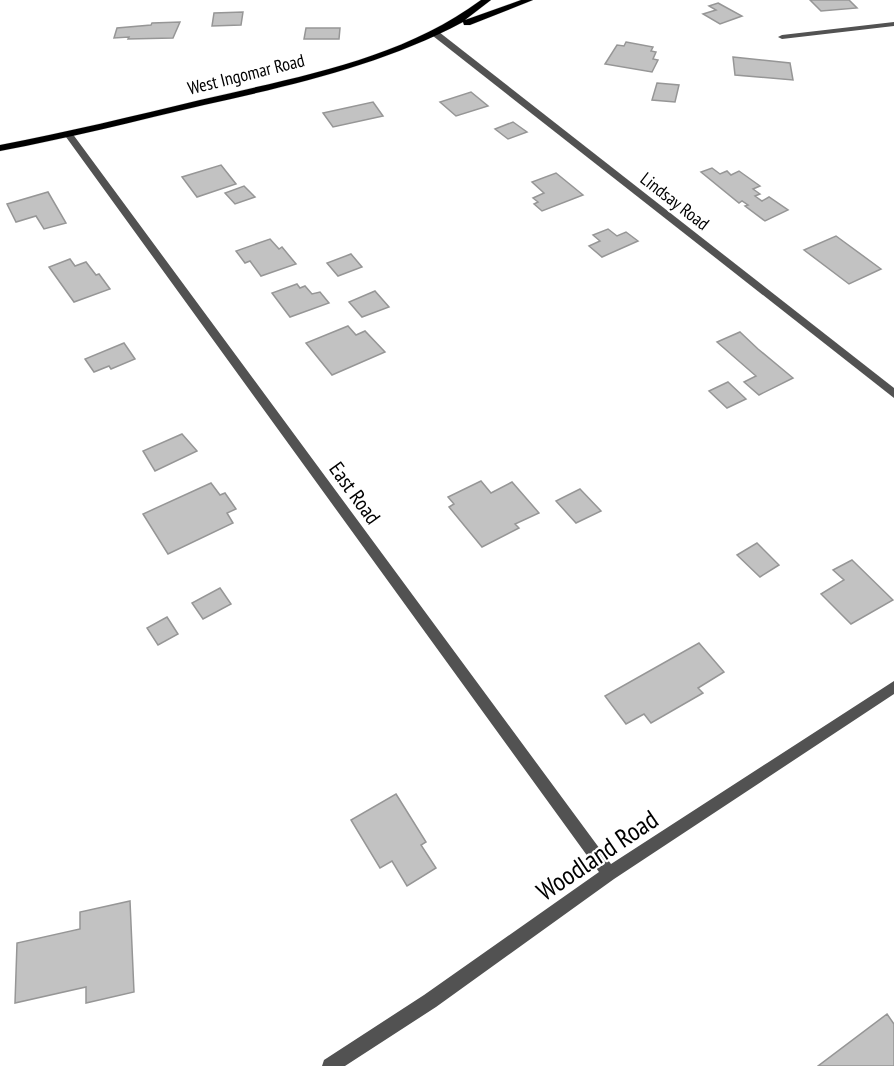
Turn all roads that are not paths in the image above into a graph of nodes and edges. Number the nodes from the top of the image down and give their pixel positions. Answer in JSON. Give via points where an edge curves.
{"nodes":[{"id":1,"x":487,"y":0,"type":"edge"},
{"id":2,"x":529,"y":0,"type":"edge"},
{"id":3,"x":894,"y":24,"type":"edge"},
{"id":4,"x":436,"y":34,"type":"junction"},
{"id":5,"x":782,"y":37,"type":"dead end"},
{"id":6,"x":69,"y":135,"type":"junction"},
{"id":7,"x":0,"y":148,"type":"edge"},
{"id":8,"x":894,"y":394,"type":"edge"},
{"id":9,"x":894,"y":687,"type":"edge"},
{"id":10,"x":609,"y":874,"type":"junction"},
{"id":11,"x":330,"y":1066,"type":"edge"}],
"edges":[{"from":1,"to":4,"type":"main road","name":"West Ingomar Road","via":[[467,17]]},
{"from":2,"to":4,"type":"main road"},
{"from":3,"to":5,"type":"street"},
{"from":4,"to":6,"type":"main road","name":"West Ingomar Road","via":[[313,74]]},
{"from":4,"to":8,"type":"street","name":"Lindsay Road"},
{"from":6,"to":7,"type":"main road","name":"West Ingomar Road"},
{"from":6,"to":10,"type":"street","name":"East Road"},
{"from":9,"to":10,"type":"street","name":"Woodland Road"},
{"from":10,"to":11,"type":"street","name":"Woodland Road","via":[[430,1001]]}]}
